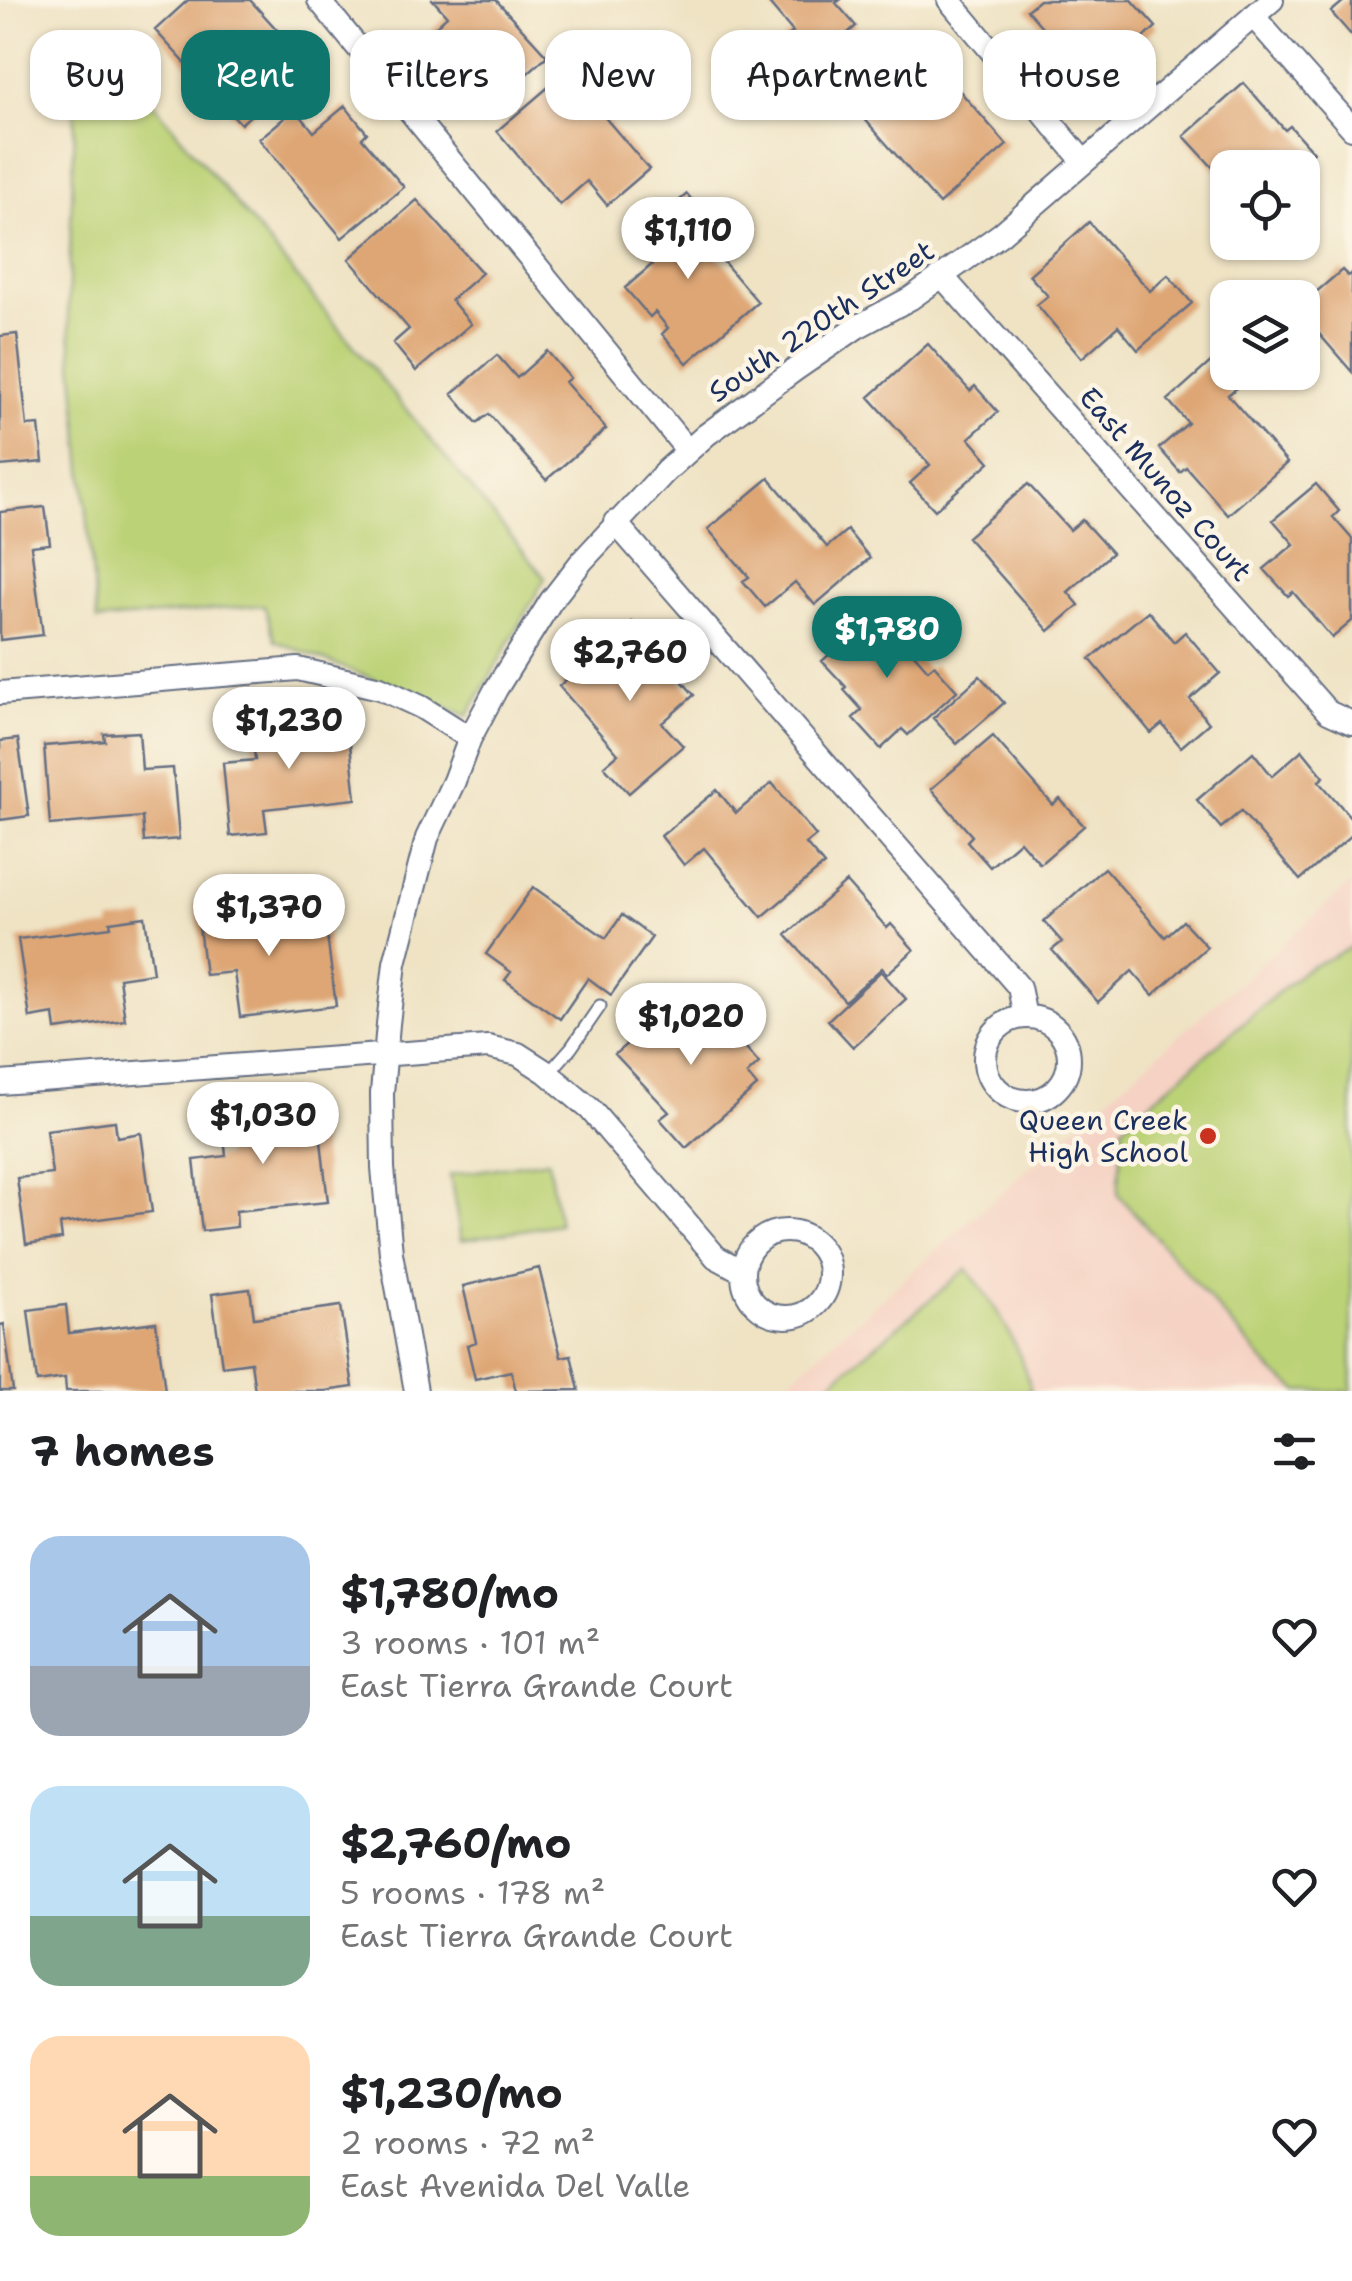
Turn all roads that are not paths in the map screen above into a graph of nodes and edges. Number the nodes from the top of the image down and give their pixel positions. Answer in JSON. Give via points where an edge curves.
{"nodes":[{"id":1,"x":319,"y":0,"type":"edge"},
{"id":2,"x":949,"y":0,"type":"edge"},
{"id":3,"x":1272,"y":0,"type":"edge"},
{"id":4,"x":1253,"y":16,"type":"junction"},
{"id":5,"x":1352,"y":128,"type":"edge"},
{"id":6,"x":1084,"y":162,"type":"junction"},
{"id":7,"x":942,"y":276,"type":"junction"},
{"id":8,"x":688,"y":451,"type":"junction"},
{"id":9,"x":616,"y":522,"type":"junction"},
{"id":10,"x":0,"y":693,"type":"edge"},
{"id":11,"x":1352,"y":723,"type":"edge"},
{"id":12,"x":470,"y":738,"type":"junction"},
{"id":13,"x":600,"y":1006,"type":"dead end"},
{"id":14,"x":1025,"y":1016,"type":"dead end"},
{"id":15,"x":386,"y":1053,"type":"junction"},
{"id":16,"x":548,"y":1074,"type":"junction"},
{"id":17,"x":0,"y":1083,"type":"edge"},
{"id":18,"x":742,"y":1272,"type":"dead end"},
{"id":19,"x":416,"y":1391,"type":"edge"}],
"edges":[{"from":1,"to":8,"type":"street"},
{"from":2,"to":6,"type":"street"},
{"from":3,"to":4,"type":"street","name":"South 220th Street"},
{"from":4,"to":5,"type":"street"},
{"from":4,"to":6,"type":"street","name":"South 220th Street"},
{"from":6,"to":7,"type":"street","name":"South 220th Street"},
{"from":7,"to":8,"type":"street","name":"South 220th Street","via":[[796,368]]},
{"from":7,"to":11,"type":"street","name":"East Munoz Court","via":[[1328,712]]},
{"from":8,"to":9,"type":"street","name":"South 220th Street"},
{"from":9,"to":12,"type":"street","name":"South 220th Street","via":[[552,602]]},
{"from":9,"to":14,"type":"street","via":[[1019,987]]},
{"from":10,"to":12,"type":"street","via":[[298,669],[380,688]]},
{"from":12,"to":15,"type":"street","name":"South 220th Street","via":[[427,838],[396,963]]},
{"from":13,"to":16,"type":"lane"},
{"from":15,"to":16,"type":"street","via":[[488,1047],[518,1054]]},
{"from":15,"to":17,"type":"street"},
{"from":15,"to":19,"type":"street","name":"South 220th Street","via":[[383,1168]]},
{"from":16,"to":18,"type":"street","via":[[590,1109],[716,1257]]}]}
